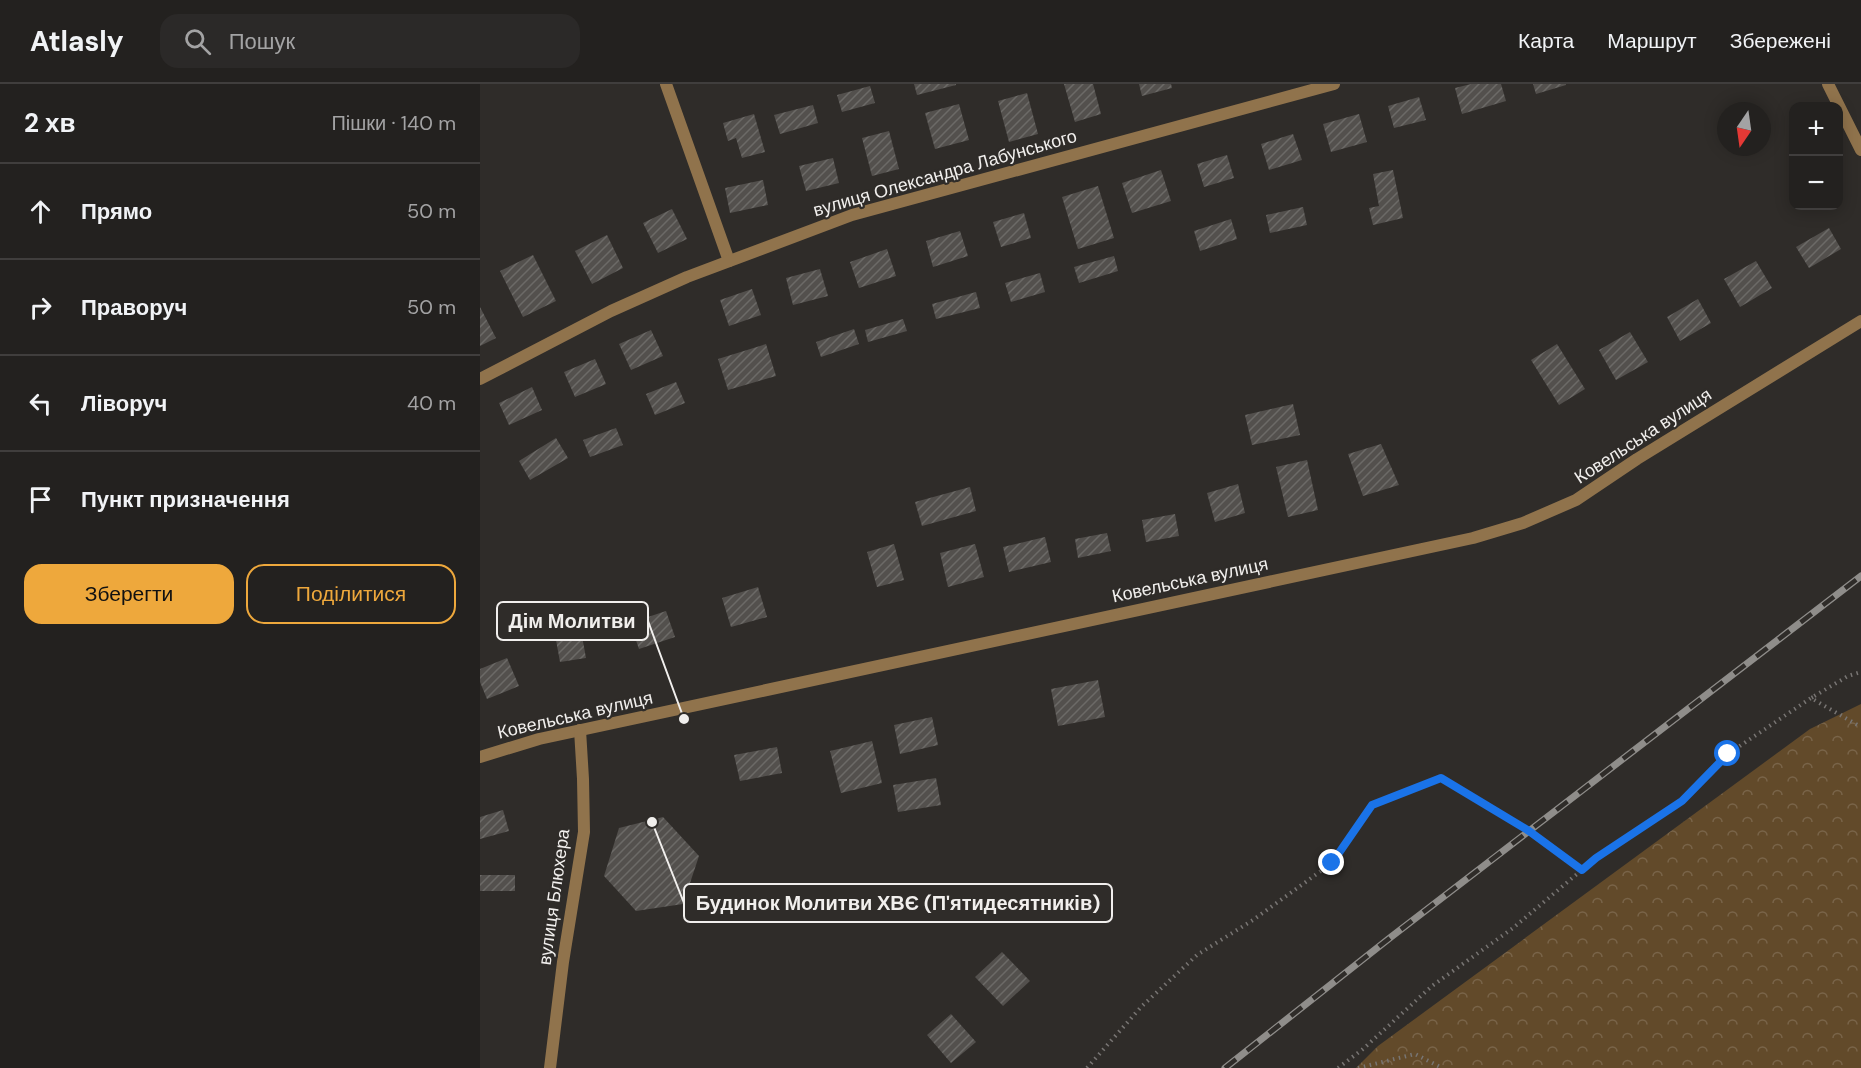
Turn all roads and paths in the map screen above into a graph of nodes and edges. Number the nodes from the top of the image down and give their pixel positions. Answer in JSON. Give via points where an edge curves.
{"nodes":[{"id":1,"x":666,"y":84,"type":"edge"},
{"id":2,"x":1334,"y":84,"type":"edge"},
{"id":3,"x":1828,"y":84,"type":"edge"},
{"id":4,"x":1861,"y":150,"type":"edge"},
{"id":5,"x":729,"y":261,"type":"junction"},
{"id":6,"x":1861,"y":321,"type":"edge"},
{"id":7,"x":480,"y":379,"type":"edge"},
{"id":8,"x":1861,"y":672,"type":"edge"},
{"id":9,"x":1811,"y":698,"type":"junction"},
{"id":10,"x":1861,"y":727,"type":"edge"},
{"id":11,"x":580,"y":730,"type":"junction"},
{"id":12,"x":480,"y":757,"type":"edge"},
{"id":13,"x":1582,"y":870,"type":"junction"},
{"id":14,"x":550,"y":1068,"type":"edge"},
{"id":15,"x":1087,"y":1068,"type":"edge"},
{"id":16,"x":1338,"y":1068,"type":"edge"},
{"id":17,"x":1358,"y":1068,"type":"edge"},
{"id":18,"x":1442,"y":1068,"type":"edge"}],
"edges":[{"from":1,"to":5,"type":"street"},
{"from":2,"to":5,"type":"street","name":"вулиця Олександра Лабунського","via":[[852,215]]},
{"from":3,"to":4,"type":"street"},
{"from":5,"to":7,"type":"street","name":"вулиця Олександра Лабунського","via":[[611,311]]},
{"from":6,"to":11,"type":"street","name":"Ковельська вулиця","via":[[1575,500],[1523,523],[1473,538]]},
{"from":8,"to":9,"type":"path"},
{"from":9,"to":10,"type":"path"},
{"from":9,"to":13,"type":"path","via":[[1728,754],[1682,801]]},
{"from":11,"to":12,"type":"street","name":"Ковельська вулиця"},
{"from":11,"to":14,"type":"street","name":"вулиця Блюхера","via":[[584,832]]},
{"from":13,"to":15,"type":"path","via":[[1529,831],[1441,778],[1372,805],[1332,863],[1197,955],[1141,1006]]},
{"from":13,"to":16,"type":"path","via":[[1513,928],[1432,986]]},
{"from":17,"to":18,"type":"path","via":[[1415,1054]]}]}
